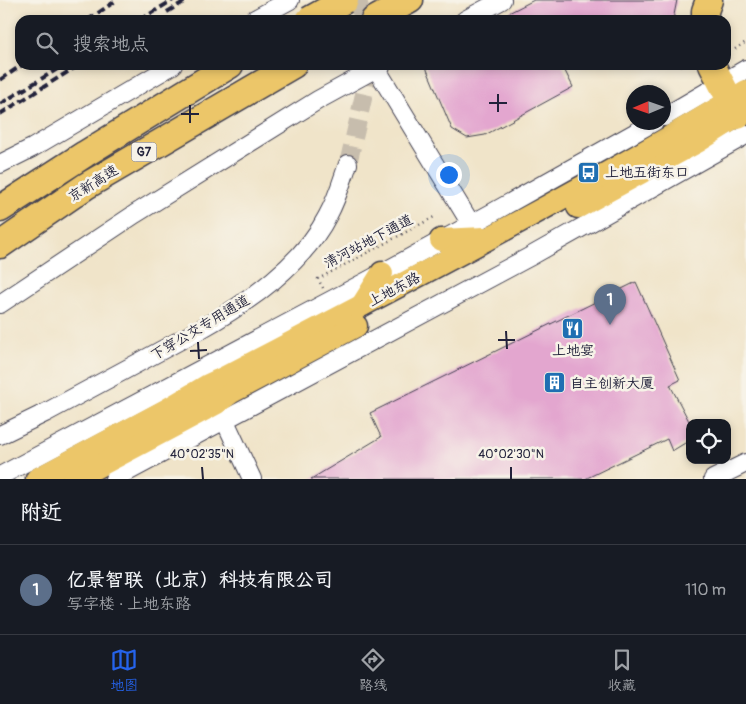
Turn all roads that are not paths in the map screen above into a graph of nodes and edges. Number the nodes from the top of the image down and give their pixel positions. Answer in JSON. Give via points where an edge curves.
{"nodes":[{"id":1,"x":290,"y":0,"type":"edge"},
{"id":2,"x":345,"y":0,"type":"edge"},
{"id":3,"x":410,"y":0,"type":"edge"},
{"id":4,"x":502,"y":0,"type":"edge"},
{"id":5,"x":709,"y":0,"type":"edge"},
{"id":6,"x":262,"y":15,"type":"edge"},
{"id":7,"x":318,"y":15,"type":"edge"},
{"id":8,"x":383,"y":15,"type":"edge"},
{"id":9,"x":474,"y":15,"type":"edge"},
{"id":10,"x":705,"y":15,"type":"edge"},
{"id":11,"x":746,"y":69,"type":"edge"},
{"id":12,"x":165,"y":70,"type":"edge"},
{"id":13,"x":222,"y":70,"type":"edge"},
{"id":14,"x":284,"y":70,"type":"edge"},
{"id":15,"x":372,"y":70,"type":"edge"},
{"id":16,"x":381,"y":70,"type":"edge"},
{"id":17,"x":736,"y":104,"type":"edge"},
{"id":18,"x":671,"y":116,"type":"edge"},
{"id":19,"x":640,"y":130,"type":"edge"},
{"id":20,"x":179,"y":131,"type":"junction"},
{"id":21,"x":32,"y":148,"type":"junction"},
{"id":22,"x":0,"y":164,"type":"edge"},
{"id":23,"x":348,"y":164,"type":"tunnel mouth"},
{"id":24,"x":0,"y":172,"type":"edge"},
{"id":25,"x":0,"y":209,"type":"edge"},
{"id":26,"x":471,"y":224,"type":"junction"},
{"id":27,"x":490,"y":238,"type":"junction"},
{"id":28,"x":441,"y":240,"type":"junction"},
{"id":29,"x":0,"y":245,"type":"edge"},
{"id":30,"x":0,"y":264,"type":"edge"},
{"id":31,"x":382,"y":273,"type":"junction"},
{"id":32,"x":0,"y":304,"type":"edge"},
{"id":33,"x":362,"y":305,"type":"junction"},
{"id":34,"x":216,"y":402,"type":"junction"},
{"id":35,"x":184,"y":410,"type":"junction"},
{"id":36,"x":0,"y":435,"type":"edge"},
{"id":37,"x":746,"y":463,"type":"edge"},
{"id":38,"x":0,"y":476,"type":"edge"},
{"id":39,"x":37,"y":479,"type":"edge"},
{"id":40,"x":74,"y":479,"type":"edge"},
{"id":41,"x":114,"y":479,"type":"edge"},
{"id":42,"x":252,"y":479,"type":"edge"},
{"id":43,"x":713,"y":479,"type":"edge"}],
"edges":[{"from":1,"to":6,"type":"street"},
{"from":2,"to":7,"type":"highway","bridge":true},
{"from":3,"to":8,"type":"highway"},
{"from":4,"to":9,"type":"street"},
{"from":5,"to":10,"type":"highway"},
{"from":11,"to":17,"type":"street"},
{"from":12,"to":21,"type":"street"},
{"from":13,"to":25,"type":"highway","name":"京新高速","number":"G7"},
{"from":14,"to":20,"type":"highway","name":"京新高速","number":"G7"},
{"from":15,"to":32,"type":"street","via":[[143,208]]},
{"from":16,"to":26,"type":"street"},
{"from":17,"to":18,"type":"street"},
{"from":17,"to":27,"type":"main road","name":"上地东路","via":[[690,125]]},
{"from":17,"to":34,"type":"main road","name":"上地东路","via":[[700,141]]},
{"from":19,"to":26,"type":"street"},
{"from":20,"to":29,"type":"highway","name":"京新高速","number":"G7","via":[[86,186]]},
{"from":20,"to":30,"type":"highway"},
{"from":21,"to":22,"type":"street"},
{"from":21,"to":24,"type":"street"},
{"from":23,"to":36,"type":"street","name":"下穿公交专用通道","via":[[328,216],[309,245],[260,290],[201,330]]},
{"from":26,"to":28,"type":"street"},
{"from":27,"to":28,"type":"main road"},
{"from":27,"to":33,"type":"main road","name":"上地东路"},
{"from":28,"to":31,"type":"street"},
{"from":31,"to":33,"type":"main road"},
{"from":31,"to":35,"type":"street"},
{"from":33,"to":34,"type":"main road","name":"上地东路","via":[[223,378]]},
{"from":34,"to":35,"type":"main road","name":"上地东路"},
{"from":34,"to":42,"type":"street"},
{"from":35,"to":38,"type":"street"},
{"from":35,"to":39,"type":"main road","name":"上地东路"},
{"from":35,"to":40,"type":"main road","name":"上地东路"},
{"from":35,"to":41,"type":"street"},
{"from":37,"to":43,"type":"street"}]}
